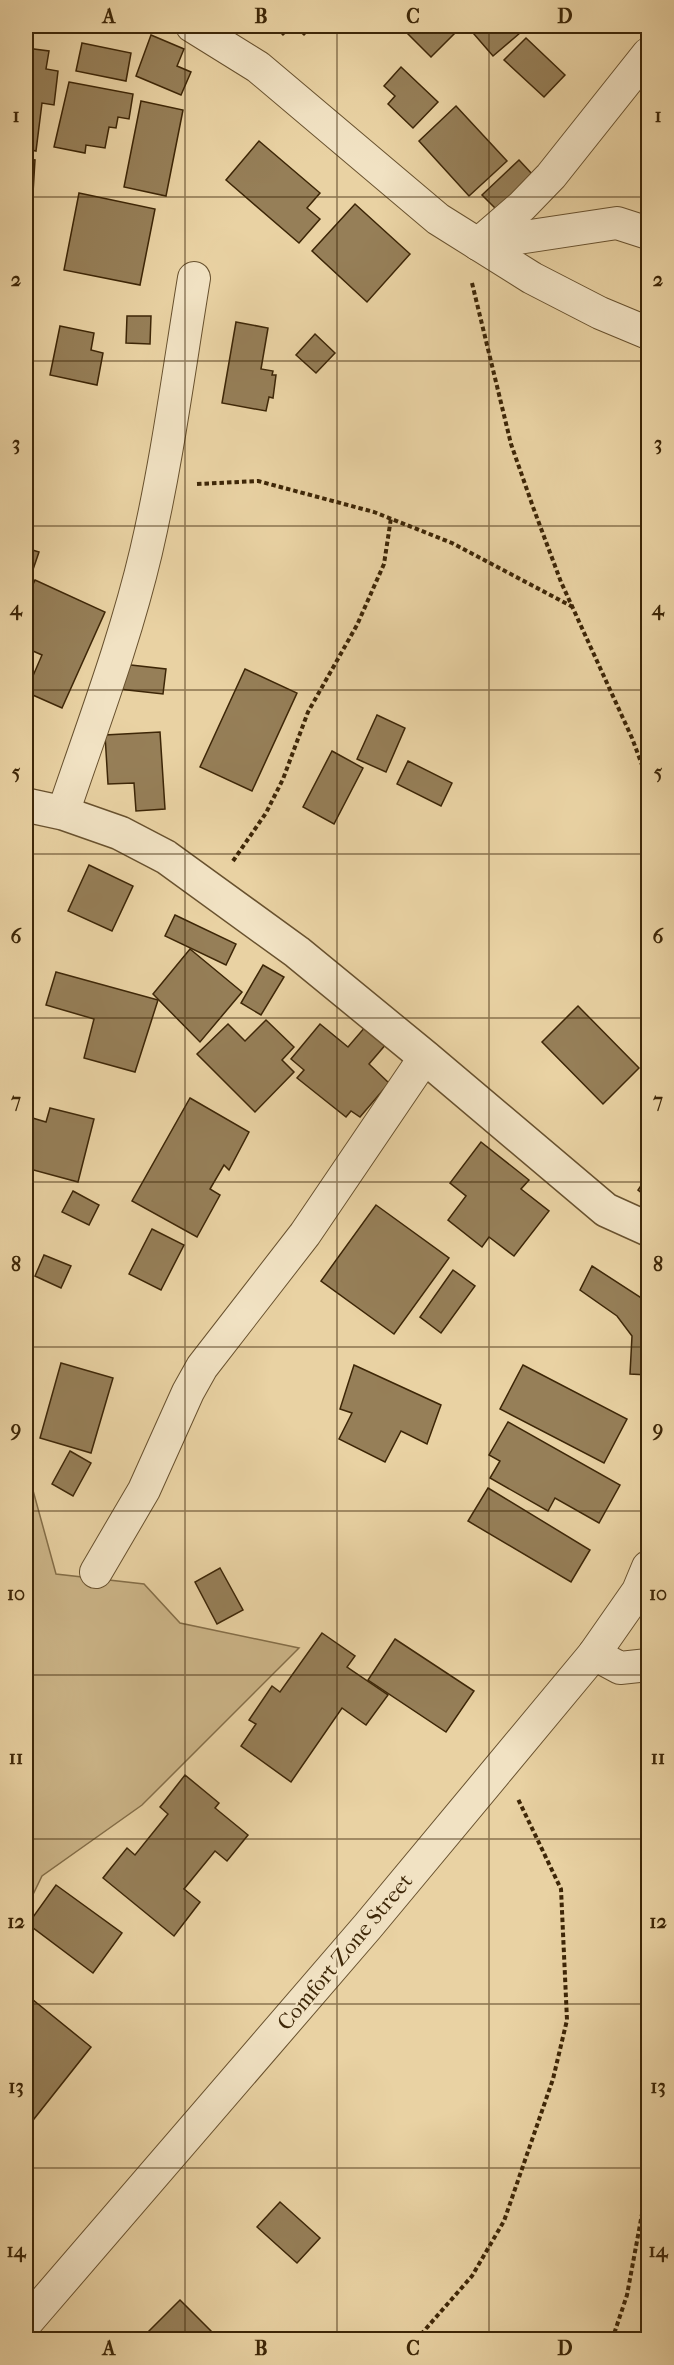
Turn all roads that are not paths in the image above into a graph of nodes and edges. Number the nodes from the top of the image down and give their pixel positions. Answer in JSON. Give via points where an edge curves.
{"nodes":[{"id":1,"x":192,"y":26,"type":"edge"},
{"id":2,"x":648,"y":54,"type":"edge"},
{"id":3,"x":648,"y":233,"type":"edge"},
{"id":4,"x":469,"y":238,"type":"junction"},
{"id":5,"x":194,"y":278,"type":"dead end"},
{"id":6,"x":648,"y":333,"type":"edge"},
{"id":7,"x":26,"y":805,"type":"edge"},
{"id":8,"x":63,"y":813,"type":"junction"},
{"id":9,"x":425,"y":1057,"type":"junction"},
{"id":10,"x":648,"y":1229,"type":"edge"},
{"id":11,"x":648,"y":1568,"type":"edge"},
{"id":12,"x":96,"y":1572,"type":"dead end"},
{"id":13,"x":594,"y":1654,"type":"junction"},
{"id":14,"x":648,"y":1665,"type":"edge"},
{"id":15,"x":26,"y":2323,"type":"edge"}],
"edges":[{"from":1,"to":4,"type":"street","via":[[258,67],[438,219]]},
{"from":2,"to":4,"type":"street","via":[[551,176],[522,206]]},
{"from":3,"to":4,"type":"street","via":[[617,223]]},
{"from":4,"to":6,"type":"street","via":[[532,278]]},
{"from":5,"to":8,"type":"street","via":[[146,552],[121,644]]},
{"from":7,"to":8,"type":"street"},
{"from":8,"to":9,"type":"street","via":[[120,833],[166,857],[297,952]]},
{"from":9,"to":10,"type":"street","via":[[606,1210]]},
{"from":9,"to":12,"type":"street","via":[[305,1234],[202,1367],[144,1490]]},
{"from":11,"to":13,"type":"street","name":"Comfort Zone Street","via":[[638,1591]]},
{"from":13,"to":14,"type":"street","via":[[620,1668]]},
{"from":13,"to":15,"type":"street","name":"Comfort Zone Street","via":[[368,1926]]}]}
